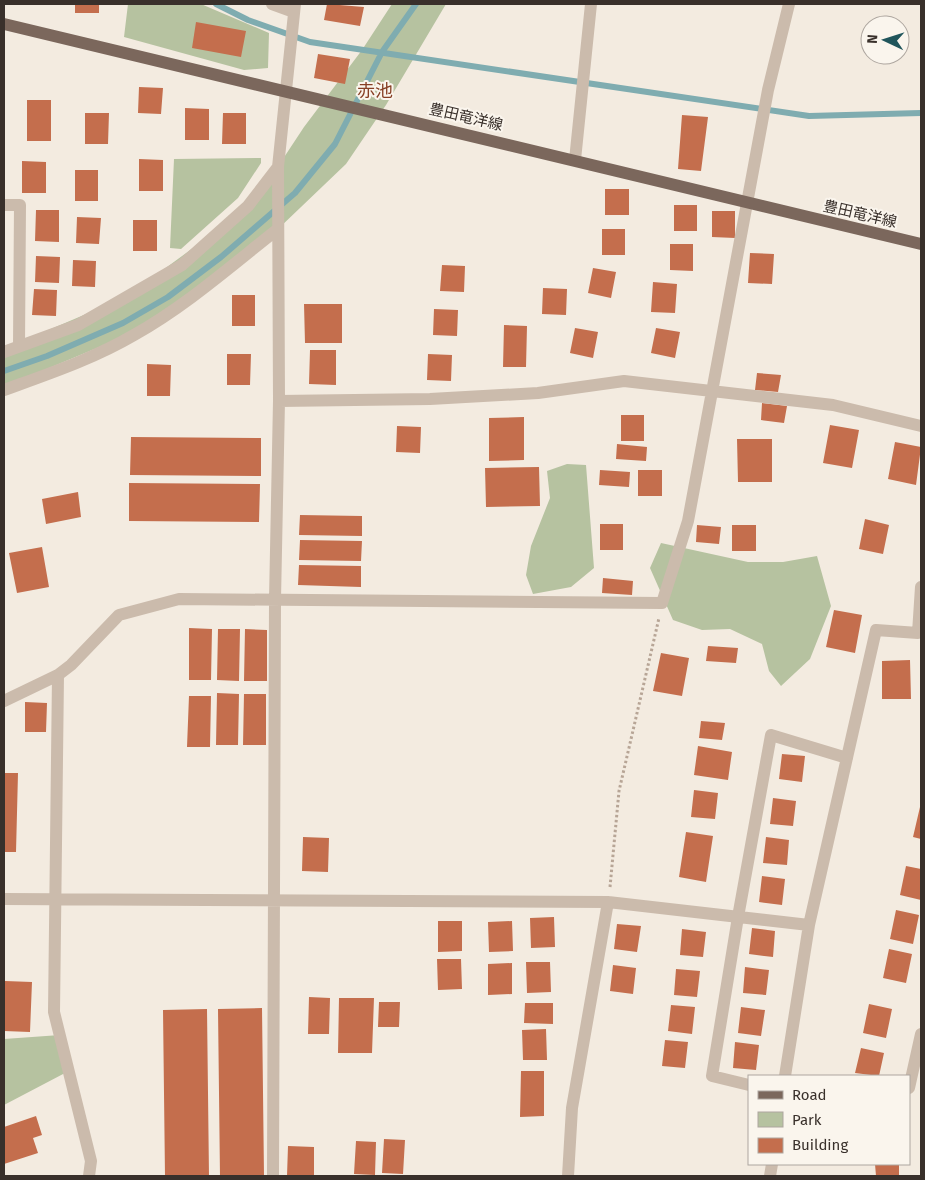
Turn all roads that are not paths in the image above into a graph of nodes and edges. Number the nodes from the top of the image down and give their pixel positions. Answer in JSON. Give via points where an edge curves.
{"nodes":[{"id":1,"x":272,"y":4,"type":"edge"},
{"id":2,"x":591,"y":4,"type":"edge"},
{"id":3,"x":789,"y":4,"type":"edge"},
{"id":4,"x":295,"y":8,"type":"edge"},
{"id":5,"x":4,"y":24,"type":"edge"},
{"id":6,"x":287,"y":92,"type":"junction"},
{"id":7,"x":575,"y":160,"type":"junction"},
{"id":8,"x":278,"y":167,"type":"junction"},
{"id":9,"x":747,"y":204,"type":"junction"},
{"id":10,"x":4,"y":205,"type":"edge"},
{"id":11,"x":278,"y":229,"type":"junction"},
{"id":12,"x":921,"y":244,"type":"edge"},
{"id":13,"x":19,"y":346,"type":"junction"},
{"id":14,"x":4,"y":352,"type":"edge"},
{"id":15,"x":4,"y":390,"type":"edge"},
{"id":16,"x":713,"y":390,"type":"junction"},
{"id":17,"x":279,"y":401,"type":"junction"},
{"id":18,"x":921,"y":426,"type":"edge"},
{"id":19,"x":921,"y":587,"type":"edge"},
{"id":20,"x":275,"y":600,"type":"junction"},
{"id":21,"x":58,"y":675,"type":"junction"},
{"id":22,"x":4,"y":701,"type":"edge"},
{"id":23,"x":847,"y":758,"type":"junction"},
{"id":24,"x":4,"y":899,"type":"edge"},
{"id":25,"x":56,"y":899,"type":"junction"},
{"id":26,"x":275,"y":899,"type":"junction"},
{"id":27,"x":608,"y":902,"type":"junction"},
{"id":28,"x":738,"y":917,"type":"junction"},
{"id":29,"x":809,"y":925,"type":"junction"},
{"id":30,"x":921,"y":1034,"type":"edge"},
{"id":31,"x":785,"y":1075,"type":"edge"},
{"id":32,"x":910,"y":1084,"type":"edge"},
{"id":33,"x":748,"y":1085,"type":"edge"},
{"id":34,"x":89,"y":1176,"type":"edge"},
{"id":35,"x":272,"y":1176,"type":"edge"},
{"id":36,"x":568,"y":1176,"type":"edge"}],
"edges":[{"from":1,"to":4,"type":"street"},
{"from":2,"to":7,"type":"street"},
{"from":3,"to":9,"type":"street","via":[[768,90]]},
{"from":4,"to":6,"type":"street"},
{"from":5,"to":6,"type":"main road","name":"豊田竜洋線"},
{"from":6,"to":7,"type":"main road","name":"豊田竜洋線"},
{"from":6,"to":8,"type":"street"},
{"from":7,"to":9,"type":"main road","name":"豊田竜洋線"},
{"from":8,"to":11,"type":"street"},
{"from":8,"to":13,"type":"street","via":[[248,206],[182,265],[78,325]]},
{"from":9,"to":12,"type":"main road","name":"豊田竜洋線"},
{"from":9,"to":16,"type":"street"},
{"from":10,"to":13,"type":"street","via":[[20,205]]},
{"from":11,"to":15,"type":"street","via":[[197,292],[134,335],[64,368]]},
{"from":11,"to":17,"type":"street"},
{"from":13,"to":14,"type":"street"},
{"from":16,"to":17,"type":"street","via":[[624,381],[538,393]]},
{"from":16,"to":18,"type":"street","via":[[833,405]]},
{"from":16,"to":20,"type":"street","via":[[688,521],[662,603]]},
{"from":17,"to":20,"type":"street"},
{"from":19,"to":23,"type":"street","via":[[918,633],[876,630]]},
{"from":20,"to":21,"type":"street","via":[[179,599],[119,615],[72,665]]},
{"from":20,"to":26,"type":"street"},
{"from":21,"to":22,"type":"street"},
{"from":21,"to":25,"type":"street"},
{"from":23,"to":28,"type":"street","via":[[771,735]]},
{"from":23,"to":29,"type":"street"},
{"from":24,"to":25,"type":"street"},
{"from":25,"to":26,"type":"street"},
{"from":25,"to":34,"type":"street","via":[[54,1012],[91,1161]]},
{"from":26,"to":27,"type":"street"},
{"from":26,"to":35,"type":"street"},
{"from":27,"to":28,"type":"street"},
{"from":27,"to":36,"type":"street","via":[[572,1108]]},
{"from":28,"to":29,"type":"street"},
{"from":28,"to":33,"type":"street","via":[[712,1076]]},
{"from":29,"to":31,"type":"street"},
{"from":30,"to":32,"type":"street"}]}
